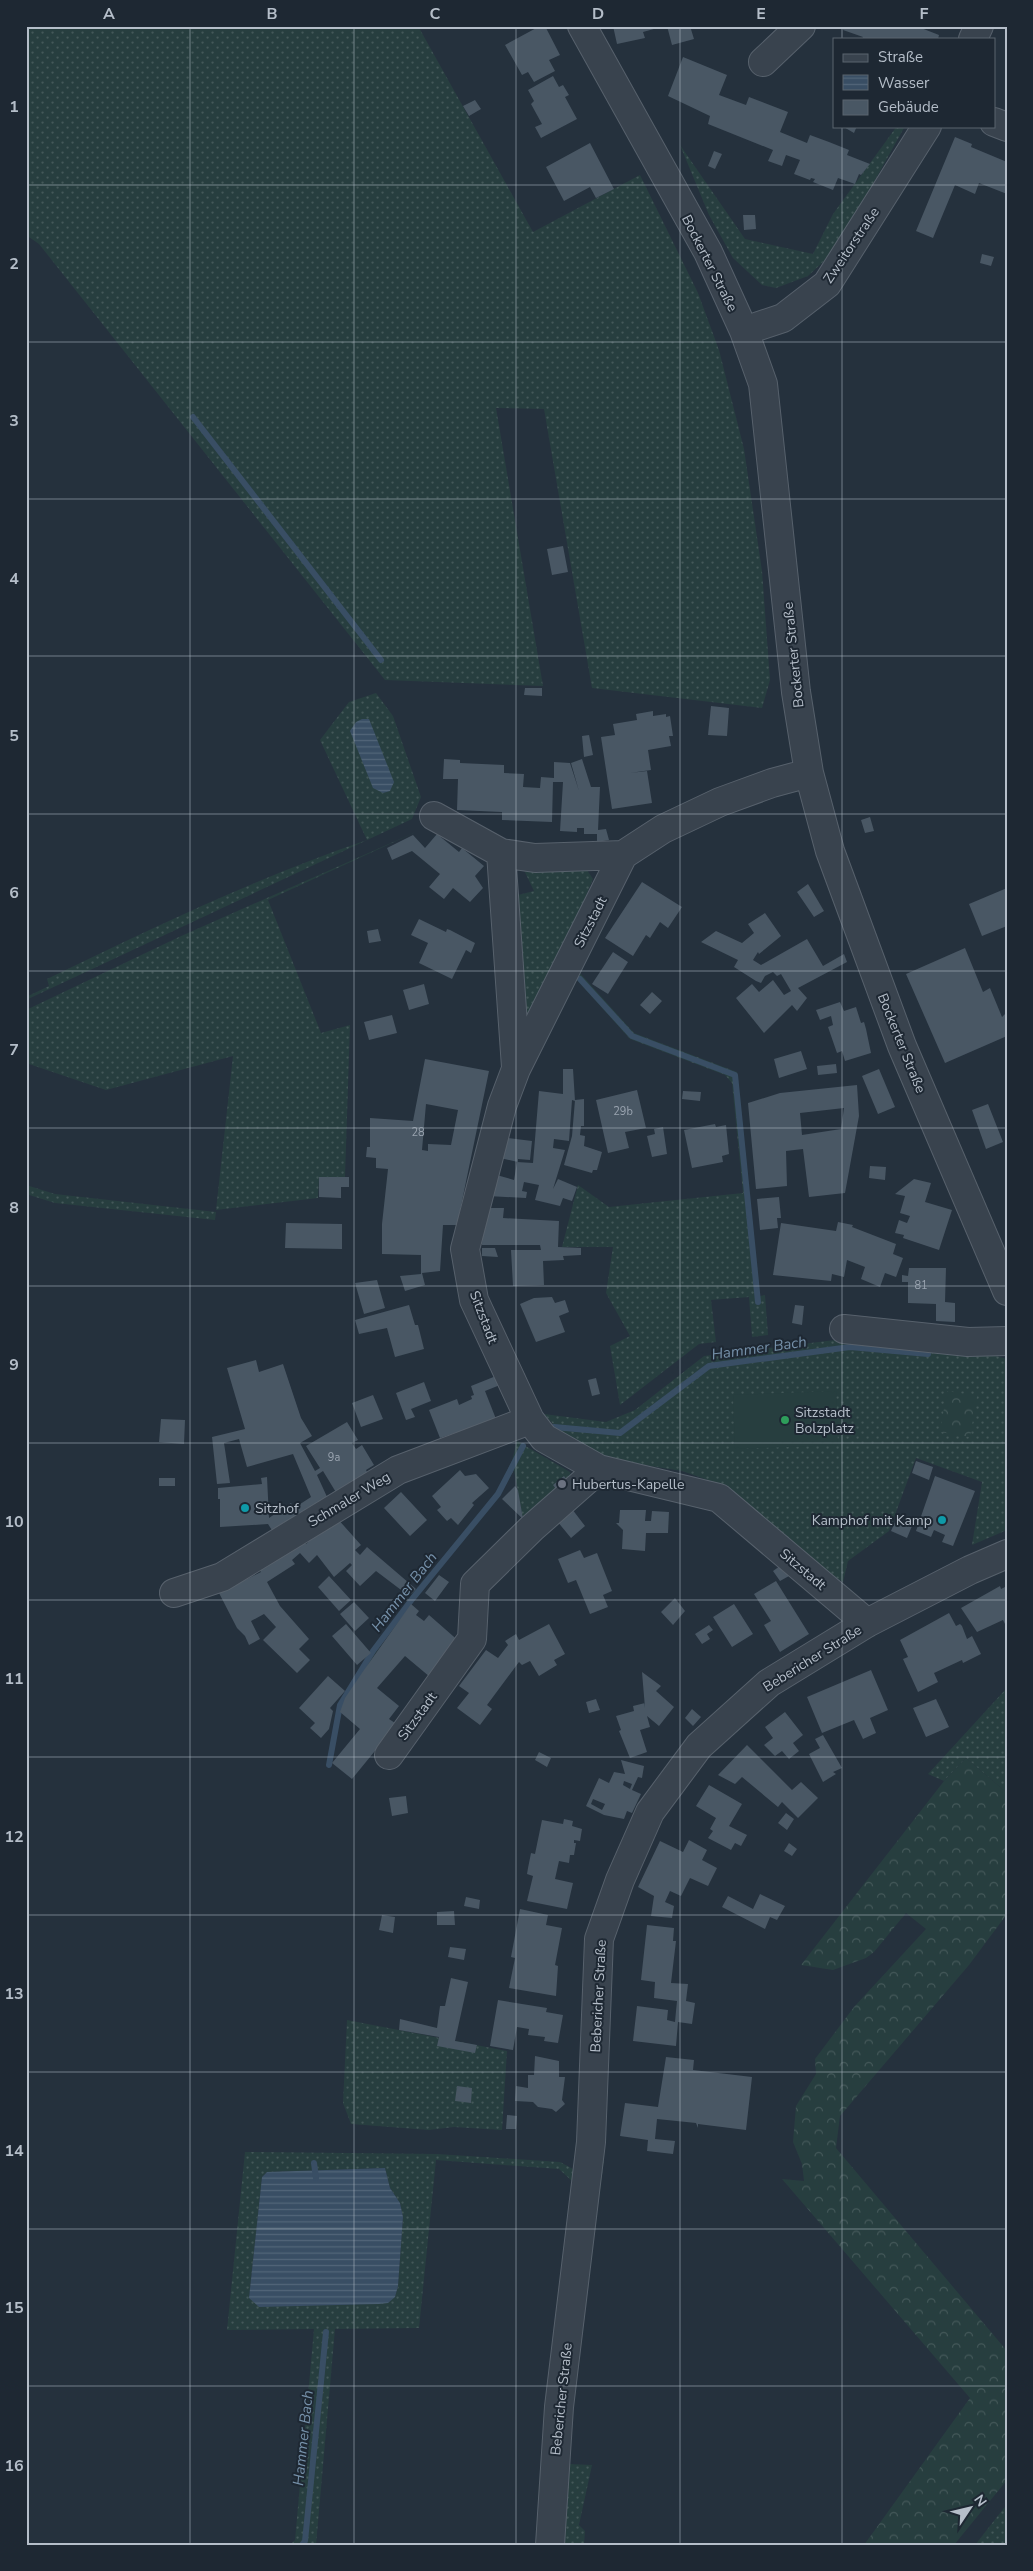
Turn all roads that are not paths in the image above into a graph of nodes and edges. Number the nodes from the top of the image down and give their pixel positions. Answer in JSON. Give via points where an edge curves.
{"nodes":[{"id":1,"x":582,"y":26,"type":"edge"},
{"id":2,"x":801,"y":26,"type":"edge"},
{"id":3,"x":979,"y":26,"type":"edge"},
{"id":4,"x":973,"y":38,"type":"edge"},
{"id":5,"x":764,"y":62,"type":"dead end"},
{"id":6,"x":926,"y":128,"type":"edge"},
{"id":7,"x":744,"y":331,"type":"junction"},
{"id":8,"x":809,"y":772,"type":"junction"},
{"id":9,"x":434,"y":816,"type":"dead end"},
{"id":10,"x":501,"y":853,"type":"junction"},
{"id":11,"x":623,"y":855,"type":"junction"},
{"id":12,"x":516,"y":1069,"type":"junction"},
{"id":13,"x":1007,"y":1291,"type":"edge"},
{"id":14,"x":844,"y":1329,"type":"dead end"},
{"id":15,"x":1007,"y":1341,"type":"edge"},
{"id":16,"x":530,"y":1420,"type":"junction"},
{"id":17,"x":599,"y":1469,"type":"junction"},
{"id":18,"x":1007,"y":1554,"type":"edge"},
{"id":19,"x":174,"y":1593,"type":"dead end"},
{"id":20,"x":867,"y":1623,"type":"junction"},
{"id":21,"x":389,"y":1756,"type":"dead end"},
{"id":22,"x":550,"y":2545,"type":"edge"}],
"edges":[{"from":1,"to":7,"type":"street","name":"Bockerter Straße","via":[[708,252]]},
{"from":2,"to":5,"type":"street"},
{"from":3,"to":4,"type":"street"},
{"from":6,"to":7,"type":"street","name":"Zweitorstraße","via":[[827,284],[783,318]]},
{"from":7,"to":8,"type":"street","name":"Bockerter Straße","via":[[763,384],[796,692]]},
{"from":8,"to":11,"type":"street","via":[[720,802],[663,829]]},
{"from":8,"to":13,"type":"street","name":"Bockerter Straße","via":[[830,851],[902,1046]]},
{"from":9,"to":10,"type":"street"},
{"from":10,"to":11,"type":"street","via":[[535,858]]},
{"from":10,"to":12,"type":"street","name":"Sitzstadt"},
{"from":11,"to":12,"type":"street","name":"Sitzstadt"},
{"from":12,"to":16,"type":"street","name":"Sitzstadt","via":[[502,1106],[465,1249],[474,1300]]},
{"from":14,"to":15,"type":"street","via":[[968,1342]]},
{"from":16,"to":17,"type":"street","name":"Sitzstadt","via":[[544,1438]]},
{"from":16,"to":19,"type":"street","name":"Schmaler Weg","via":[[398,1470],[222,1577]]},
{"from":17,"to":20,"type":"street","name":"Sitzstadt","via":[[719,1498]]},
{"from":17,"to":21,"type":"street","name":"Sitzstadt","via":[[475,1584],[472,1639]]},
{"from":18,"to":20,"type":"street","name":"Bebericher Straße"},
{"from":20,"to":22,"type":"street","name":"Bebericher Straße","via":[[769,1683],[699,1746],[650,1812],[599,1939],[591,2142],[559,2407]]}]}
